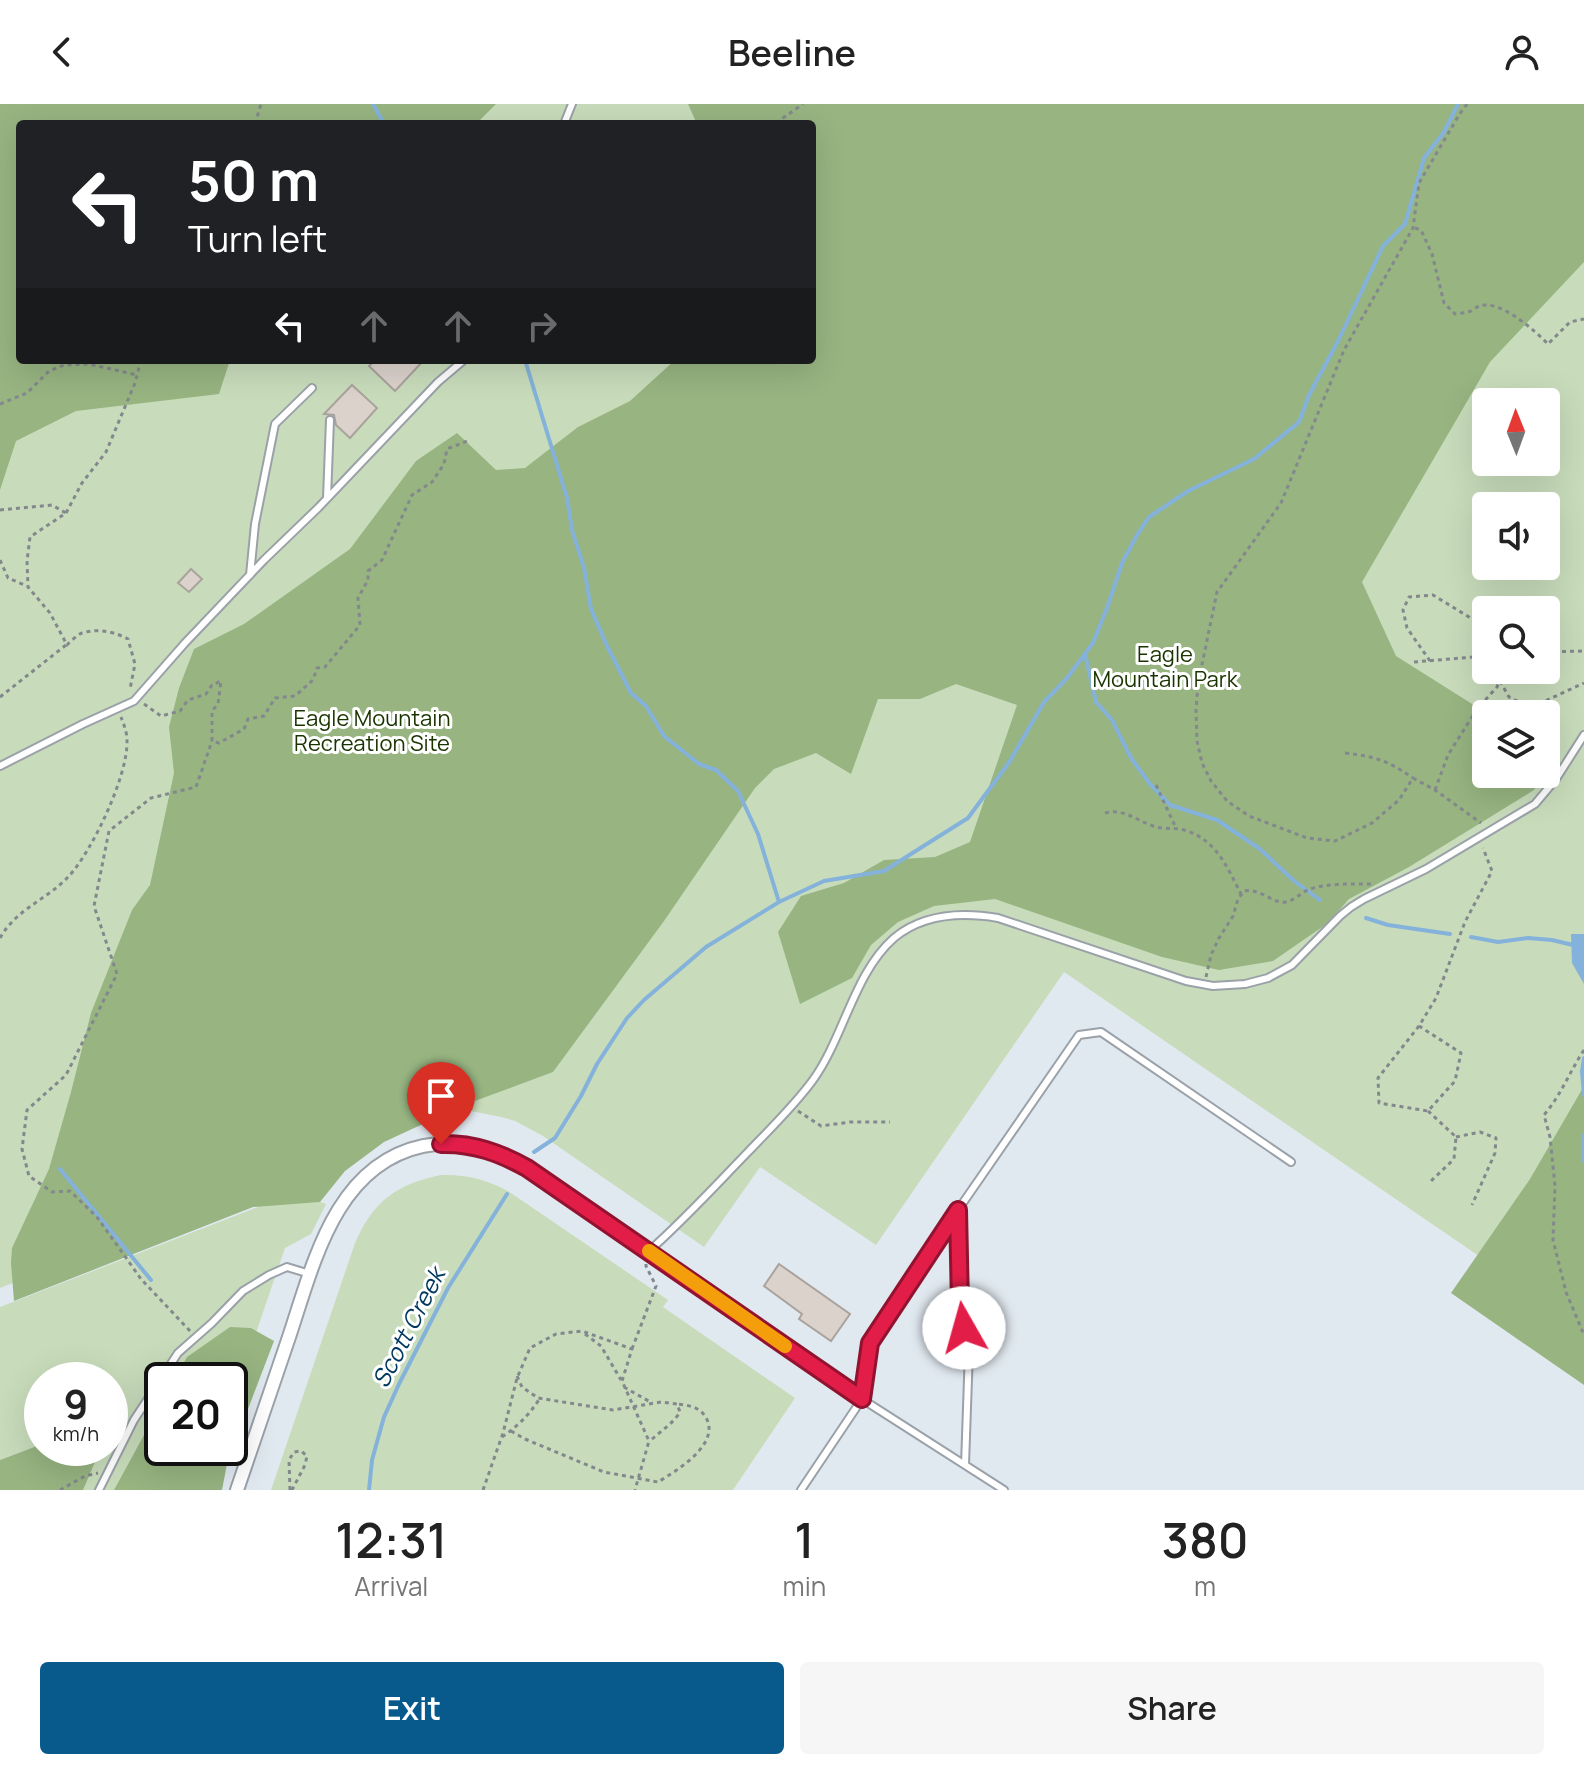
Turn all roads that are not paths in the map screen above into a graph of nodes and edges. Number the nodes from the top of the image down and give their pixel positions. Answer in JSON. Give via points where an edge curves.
{"nodes":[{"id":1,"x":459,"y":364,"type":"edge"},
{"id":2,"x":312,"y":388,"type":"dead end"},
{"id":3,"x":330,"y":420,"type":"dead end"},
{"id":4,"x":327,"y":498,"type":"junction"},
{"id":5,"x":250,"y":575,"type":"junction"},
{"id":6,"x":1584,"y":735,"type":"edge"},
{"id":7,"x":0,"y":766,"type":"edge"},
{"id":8,"x":1291,"y":1162,"type":"dead end"},
{"id":9,"x":958,"y":1210,"type":"junction"},
{"id":10,"x":649,"y":1251,"type":"junction"},
{"id":11,"x":310,"y":1274,"type":"junction"},
{"id":12,"x":713,"y":1296,"type":"joint"},
{"id":13,"x":862,"y":1399,"type":"junction"},
{"id":14,"x":965,"y":1465,"type":"junction"},
{"id":15,"x":99,"y":1490,"type":"edge"},
{"id":16,"x":237,"y":1490,"type":"edge"},
{"id":17,"x":801,"y":1490,"type":"edge"},
{"id":18,"x":1004,"y":1490,"type":"edge"}],
"edges":[{"from":1,"to":4,"type":"lane"},
{"from":2,"to":5,"type":"lane","via":[[275,424]]},
{"from":3,"to":4,"type":"lane"},
{"from":4,"to":5,"type":"lane"},
{"from":5,"to":7,"type":"lane","via":[[134,701]]},
{"from":6,"to":10,"type":"lane","via":[[1535,804],[1351,907],[1292,965],[1245,984],[1186,981],[998,918],[959,914],[910,927],[876,958],[824,1063],[792,1106]]},
{"from":8,"to":9,"type":"lane","via":[[1101,1032],[1079,1035]]},
{"from":9,"to":13,"type":"lane","via":[[870,1343]]},
{"from":9,"to":14,"type":"lane","via":[[960,1305],[969,1350]]},
{"from":10,"to":11,"type":"street","via":[[512,1160],[472,1146],[441,1144],[399,1153],[357,1185],[335,1215]]},
{"from":10,"to":12,"type":"street"},
{"from":11,"to":15,"type":"lane","via":[[287,1267],[269,1275],[243,1291],[178,1353],[134,1420]]},
{"from":11,"to":16,"type":"street"},
{"from":12,"to":13,"type":"lane"},
{"from":13,"to":14,"type":"lane"},
{"from":13,"to":17,"type":"lane"},
{"from":14,"to":18,"type":"lane"}]}
